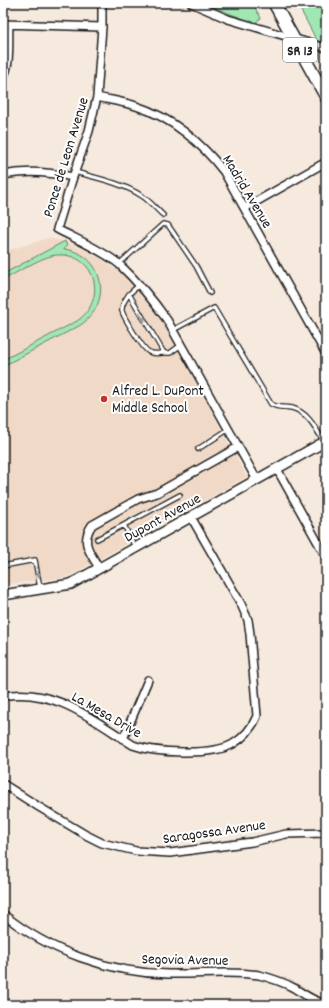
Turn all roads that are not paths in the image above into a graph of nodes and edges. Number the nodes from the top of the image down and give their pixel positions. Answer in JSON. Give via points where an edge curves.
{"nodes":[{"id":1,"x":102,"y":3,"type":"edge"},
{"id":2,"x":191,"y":3,"type":"edge"},
{"id":3,"x":274,"y":3,"type":"edge"},
{"id":4,"x":6,"y":24,"type":"edge"},
{"id":5,"x":102,"y":27,"type":"junction"},
{"id":6,"x":294,"y":40,"type":"junction"},
{"id":7,"x":326,"y":48,"type":"edge"},
{"id":8,"x":3,"y":76,"type":"edge"},
{"id":9,"x":97,"y":97,"type":"junction"},
{"id":10,"x":326,"y":97,"type":"edge"},
{"id":11,"x":326,"y":162,"type":"edge"},
{"id":12,"x":74,"y":174,"type":"junction"},
{"id":13,"x":3,"y":175,"type":"edge"},
{"id":14,"x":245,"y":208,"type":"junction"},
{"id":15,"x":163,"y":215,"type":"dead end"},
{"id":16,"x":119,"y":265,"type":"junction"},
{"id":17,"x":139,"y":285,"type":"junction"},
{"id":18,"x":210,"y":293,"type":"dead end"},
{"id":19,"x":129,"y":294,"type":"junction"},
{"id":20,"x":173,"y":330,"type":"junction"},
{"id":21,"x":181,"y":345,"type":"junction"},
{"id":22,"x":164,"y":353,"type":"junction"},
{"id":23,"x":326,"y":354,"type":"edge"},
{"id":24,"x":229,"y":429,"type":"junction"},
{"id":25,"x":325,"y":442,"type":"edge"},
{"id":26,"x":238,"y":447,"type":"junction"},
{"id":27,"x":198,"y":449,"type":"dead end"},
{"id":28,"x":277,"y":469,"type":"junction"},
{"id":29,"x":257,"y":480,"type":"junction"},
{"id":30,"x":180,"y":494,"type":"dead end"},
{"id":31,"x":191,"y":517,"type":"junction"},
{"id":32,"x":124,"y":525,"type":"junction"},
{"id":33,"x":97,"y":539,"type":"dead end"},
{"id":34,"x":135,"y":548,"type":"junction"},
{"id":35,"x":326,"y":557,"type":"edge"},
{"id":36,"x":3,"y":566,"type":"edge"},
{"id":37,"x":99,"y":568,"type":"junction"},
{"id":38,"x":41,"y":589,"type":"junction"},
{"id":39,"x":3,"y":595,"type":"edge"},
{"id":40,"x":148,"y":680,"type":"dead end"},
{"id":41,"x":3,"y":696,"type":"edge"},
{"id":42,"x":123,"y":739,"type":"junction"},
{"id":43,"x":3,"y":784,"type":"edge"},
{"id":44,"x":326,"y":833,"type":"edge"},
{"id":45,"x":3,"y":914,"type":"edge"},
{"id":46,"x":326,"y":1004,"type":"edge"}],
"edges":[{"from":1,"to":5,"type":"street","name":"Ponce de Leon Avenue"},
{"from":2,"to":6,"type":"street","via":[[228,19]]},
{"from":3,"to":6,"type":"main road","number":"SR 13"},
{"from":4,"to":5,"type":"street"},
{"from":4,"to":8,"type":"street","via":[[7,66]]},
{"from":5,"to":9,"type":"street","name":"Ponce de Leon Avenue"},
{"from":6,"to":7,"type":"street"},
{"from":6,"to":10,"type":"main road","number":"SR 13"},
{"from":9,"to":12,"type":"street","name":"Ponce de Leon Avenue","via":[[89,131]]},
{"from":9,"to":14,"type":"street","name":"Madrid Avenue","via":[[136,106],[153,113],[197,141],[212,155]]},
{"from":11,"to":14,"type":"street"},
{"from":12,"to":13,"type":"street","via":[[30,171]]},
{"from":12,"to":15,"type":"lane","via":[[132,190]]},
{"from":12,"to":16,"type":"street","name":"Ponce de Leon Avenue","via":[[57,229]]},
{"from":14,"to":23,"type":"street","name":"Madrid Avenue"},
{"from":16,"to":17,"type":"street","name":"Ponce de Leon Avenue"},
{"from":16,"to":18,"type":"lane","via":[[163,224],[168,225],[196,266]]},
{"from":17,"to":19,"type":"lane"},
{"from":17,"to":20,"type":"street","name":"Ponce de Leon Avenue","via":[[151,296]]},
{"from":19,"to":22,"type":"lane","one_way":true},
{"from":19,"to":22,"type":"lane","via":[[123,303],[122,311],[133,331],[147,352]]},
{"from":20,"to":21,"type":"street","name":"Ponce de Leon Avenue"},
{"from":20,"to":25,"type":"lane","via":[[214,308],[271,404],[299,410],[311,420]]},
{"from":21,"to":22,"type":"lane","via":[[170,353]]},
{"from":21,"to":24,"type":"street","name":"Ponce de Leon Avenue"},
{"from":24,"to":26,"type":"street","name":"Ponce de Leon Avenue"},
{"from":24,"to":27,"type":"lane"},
{"from":25,"to":28,"type":"street","name":"Dupont Avenue"},
{"from":26,"to":29,"type":"street","name":"Ponce de Leon Avenue"},
{"from":26,"to":37,"type":"street","via":[[157,493],[138,499],[92,525],[87,532],[86,540]]},
{"from":28,"to":29,"type":"street","name":"Dupont Avenue"},
{"from":28,"to":35,"type":"street"},
{"from":29,"to":31,"type":"street","name":"Dupont Avenue"},
{"from":30,"to":32,"type":"lane"},
{"from":31,"to":34,"type":"street","name":"Dupont Avenue"},
{"from":31,"to":42,"type":"street","name":"La Mesa Drive","via":[[248,620],[257,716],[252,728],[234,744],[213,750],[177,752],[143,749]]},
{"from":32,"to":33,"type":"lane"},
{"from":32,"to":34,"type":"lane"},
{"from":34,"to":37,"type":"street","name":"Dupont Avenue"},
{"from":36,"to":38,"type":"lane","one_way":true,"via":[[35,560]]},
{"from":37,"to":38,"type":"street","name":"Dupont Avenue","via":[[71,584]]},
{"from":38,"to":39,"type":"street","name":"Dupont Avenue"},
{"from":40,"to":42,"type":"street"},
{"from":41,"to":42,"type":"street","name":"La Mesa Drive","via":[[49,698],[73,708]]},
{"from":43,"to":44,"type":"street","name":"Saragossa Avenue","via":[[86,835],[102,843],[136,851],[170,853],[252,842],[286,834]]},
{"from":45,"to":46,"type":"street","name":"Segovia Avenue","via":[[52,945],[103,964],[150,973],[245,973],[285,984]]}]}
